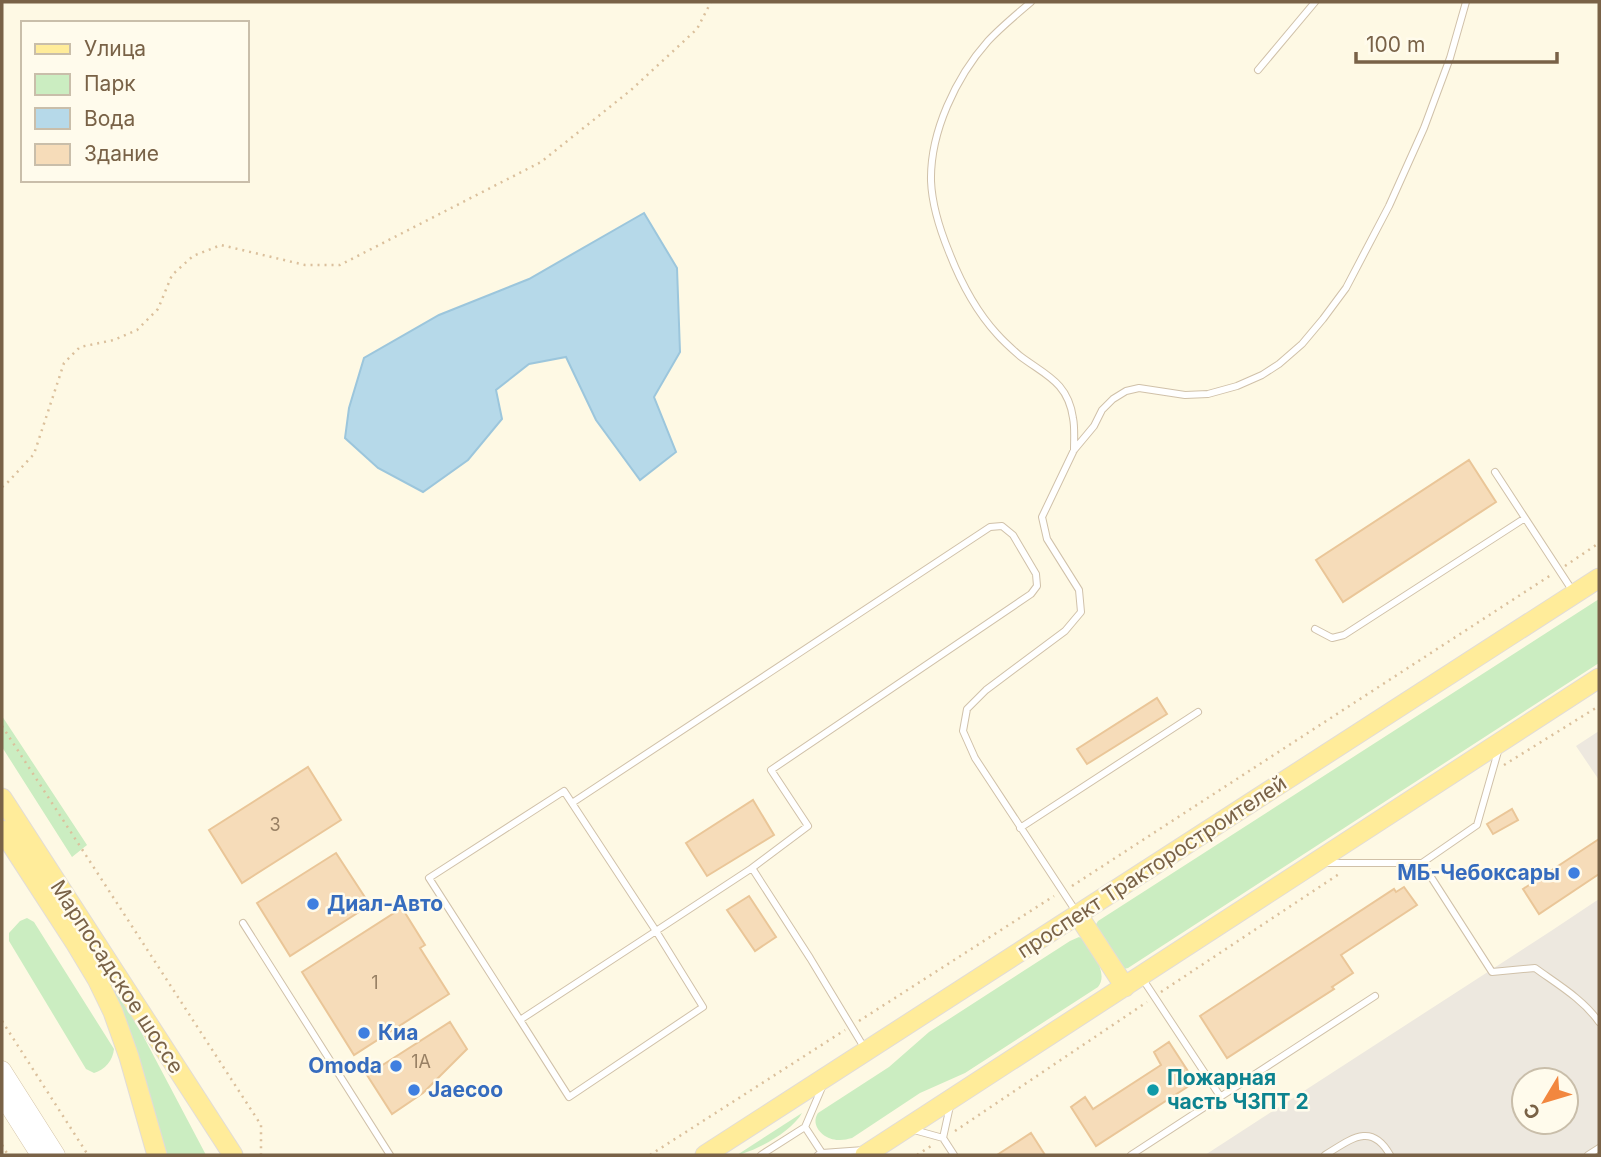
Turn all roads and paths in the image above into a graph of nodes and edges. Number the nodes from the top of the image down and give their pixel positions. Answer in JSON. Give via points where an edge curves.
{"nodes":[{"id":1,"x":711,"y":2,"type":"edge"},
{"id":2,"x":1031,"y":2,"type":"edge"},
{"id":3,"x":1315,"y":2,"type":"edge"},
{"id":4,"x":1466,"y":2,"type":"edge"},
{"id":5,"x":1258,"y":70,"type":"dead end"},
{"id":6,"x":1074,"y":450,"type":"junction"},
{"id":7,"x":1495,"y":472,"type":"dead end"},
{"id":8,"x":2,"y":487,"type":"edge"},
{"id":9,"x":1525,"y":518,"type":"junction"},
{"id":10,"x":1599,"y":543,"type":"edge"},
{"id":11,"x":1571,"y":562,"type":"dead end"},
{"id":12,"x":1555,"y":572,"type":"dead end"},
{"id":13,"x":1599,"y":578,"type":"edge"},
{"id":14,"x":1575,"y":594,"type":"junction"},
{"id":15,"x":1315,"y":629,"type":"dead end"},
{"id":16,"x":1599,"y":678,"type":"edge"},
{"id":17,"x":1599,"y":706,"type":"edge"},
{"id":18,"x":1198,"y":712,"type":"dead end"},
{"id":19,"x":2,"y":726,"type":"edge"},
{"id":20,"x":1501,"y":742,"type":"junction"},
{"id":21,"x":1492,"y":772,"type":"junction"},
{"id":22,"x":2,"y":798,"type":"edge"},
{"id":23,"x":572,"y":803,"type":"junction"},
{"id":24,"x":1020,"y":828,"type":"junction"},
{"id":25,"x":2,"y":830,"type":"edge"},
{"id":26,"x":1315,"y":863,"type":"junction"},
{"id":27,"x":1356,"y":863,"type":"junction"},
{"id":28,"x":1422,"y":863,"type":"junction"},
{"id":29,"x":751,"y":868,"type":"junction"},
{"id":30,"x":1074,"y":885,"type":"dead end"},
{"id":31,"x":1053,"y":897,"type":"dead end"},
{"id":32,"x":1078,"y":915,"type":"junction"},
{"id":33,"x":243,"y":923,"type":"dead end"},
{"id":34,"x":656,"y":931,"type":"junction"},
{"id":35,"x":1133,"y":981,"type":"junction"},
{"id":36,"x":1158,"y":994,"type":"dead end"},
{"id":37,"x":1375,"y":996,"type":"dead end"},
{"id":38,"x":1148,"y":1001,"type":"dead end"},
{"id":39,"x":520,"y":1020,"type":"junction"},
{"id":40,"x":2,"y":1021,"type":"edge"},
{"id":41,"x":858,"y":1022,"type":"dead end"},
{"id":42,"x":1599,"y":1022,"type":"edge"},
{"id":43,"x":844,"y":1030,"type":"dead end"},
{"id":44,"x":867,"y":1051,"type":"junction"},
{"id":45,"x":2,"y":1070,"type":"edge"},
{"id":46,"x":827,"y":1077,"type":"junction"},
{"id":47,"x":2,"y":1095,"type":"edge"},
{"id":48,"x":1220,"y":1096,"type":"junction"},
{"id":49,"x":951,"y":1100,"type":"junction"},
{"id":50,"x":805,"y":1127,"type":"junction"},
{"id":51,"x":908,"y":1128,"type":"junction"},
{"id":52,"x":956,"y":1130,"type":"dead end"},
{"id":53,"x":943,"y":1138,"type":"junction"},
{"id":54,"x":2,"y":1145,"type":"edge"},
{"id":55,"x":931,"y":1146,"type":"dead end"},
{"id":56,"x":1599,"y":1148,"type":"edge"},
{"id":57,"x":659,"y":1150,"type":"junction"},
{"id":58,"x":870,"y":1152,"type":"edge"},
{"id":59,"x":820,"y":1154,"type":"edge"},
{"id":60,"x":8,"y":1155,"type":"edge"},
{"id":61,"x":40,"y":1155,"type":"edge"},
{"id":62,"x":55,"y":1155,"type":"edge"},
{"id":63,"x":88,"y":1155,"type":"edge"},
{"id":64,"x":157,"y":1155,"type":"edge"},
{"id":65,"x":233,"y":1155,"type":"edge"},
{"id":66,"x":261,"y":1155,"type":"edge"},
{"id":67,"x":390,"y":1155,"type":"edge"},
{"id":68,"x":650,"y":1155,"type":"edge"},
{"id":69,"x":662,"y":1155,"type":"edge"},
{"id":70,"x":705,"y":1155,"type":"edge"},
{"id":71,"x":761,"y":1155,"type":"edge"},
{"id":72,"x":917,"y":1155,"type":"edge"},
{"id":73,"x":954,"y":1155,"type":"edge"},
{"id":74,"x":1131,"y":1155,"type":"edge"},
{"id":75,"x":1325,"y":1155,"type":"edge"},
{"id":76,"x":1390,"y":1155,"type":"edge"},
{"id":77,"x":1588,"y":1155,"type":"edge"}],
"edges":[{"from":1,"to":8,"type":"path","via":[[696,29],[631,90],[541,162],[340,265],[305,265],[221,246],[193,256],[172,275],[158,309],[137,330],[80,346],[64,362],[34,454]]},
{"from":2,"to":6,"type":"lane","via":[[988,41],[956,86],[935,145],[933,204],[959,277],[977,310],[1021,356],[1058,383],[1067,398]]},
{"from":3,"to":5,"type":"lane"},
{"from":4,"to":6,"type":"lane","via":[[1424,128],[1389,206],[1346,288],[1302,344],[1262,376],[1208,394],[1126,391],[1102,410]]},
{"from":6,"to":24,"type":"lane","via":[[1042,517],[1047,539],[1079,590],[1081,612],[1065,631],[967,709],[963,731]]},
{"from":7,"to":9,"type":"lane"},
{"from":9,"to":14,"type":"lane"},
{"from":9,"to":15,"type":"lane","via":[[1345,635],[1332,638]]},
{"from":10,"to":11,"type":"path"},
{"from":12,"to":30,"type":"path"},
{"from":13,"to":14,"type":"main road","name":"проспект Тракторостроителей"},
{"from":14,"to":32,"type":"main road","name":"проспект Тракторостроителей"},
{"from":16,"to":20,"type":"main road"},
{"from":17,"to":21,"type":"path"},
{"from":18,"to":24,"type":"lane"},
{"from":19,"to":66,"type":"path","via":[[261,1125]]},
{"from":20,"to":21,"type":"lane"},
{"from":20,"to":26,"type":"main road"},
{"from":21,"to":28,"type":"lane","via":[[1477,825]]},
{"from":22,"to":65,"type":"main road","name":"Марпосадское шоссе"},
{"from":23,"to":29,"type":"lane","via":[[990,527],[1002,526],[1013,535],[1036,574],[1037,586],[771,770],[808,826]]},
{"from":23,"to":34,"type":"lane"},
{"from":23,"to":39,"type":"lane","via":[[564,791],[429,878]]},
{"from":24,"to":32,"type":"lane"},
{"from":25,"to":64,"type":"main road","name":"Марпосадское шоссе","via":[[76,944],[113,1012]]},
{"from":26,"to":27,"type":"lane"},
{"from":26,"to":35,"type":"main road"},
{"from":27,"to":28,"type":"lane"},
{"from":27,"to":36,"type":"path"},
{"from":28,"to":42,"type":"lane","via":[[1492,972],[1535,968]]},
{"from":29,"to":34,"type":"lane"},
{"from":29,"to":44,"type":"lane"},
{"from":31,"to":41,"type":"path"},
{"from":32,"to":35,"type":"main road"},
{"from":32,"to":44,"type":"main road","name":"проспект Тракторостроителей"},
{"from":33,"to":67,"type":"lane"},
{"from":34,"to":39,"type":"lane"},
{"from":34,"to":39,"type":"lane","via":[[703,1007],[569,1097]]},
{"from":35,"to":48,"type":"lane"},
{"from":35,"to":49,"type":"main road"},
{"from":37,"to":48,"type":"lane"},
{"from":38,"to":52,"type":"path"},
{"from":40,"to":63,"type":"path"},
{"from":43,"to":57,"type":"path"},
{"from":44,"to":46,"type":"main road","name":"проспект Тракторостроителей"},
{"from":45,"to":62,"type":"street"},
{"from":46,"to":50,"type":"lane"},
{"from":46,"to":70,"type":"main road","name":"проспект Тракторостроителей"},
{"from":47,"to":61,"type":"street"},
{"from":48,"to":74,"type":"lane"},
{"from":49,"to":51,"type":"main road"},
{"from":49,"to":53,"type":"lane"},
{"from":50,"to":59,"type":"lane"},
{"from":50,"to":71,"type":"lane"},
{"from":51,"to":53,"type":"lane"},
{"from":51,"to":58,"type":"main road"},
{"from":53,"to":73,"type":"lane"},
{"from":54,"to":60,"type":"path"},
{"from":55,"to":72,"type":"path"},
{"from":56,"to":77,"type":"lane"},
{"from":57,"to":68,"type":"path"},
{"from":57,"to":69,"type":"path"},
{"from":58,"to":59,"type":"lane"},
{"from":75,"to":76,"type":"lane","via":[[1357,1135],[1371,1136]]}]}
